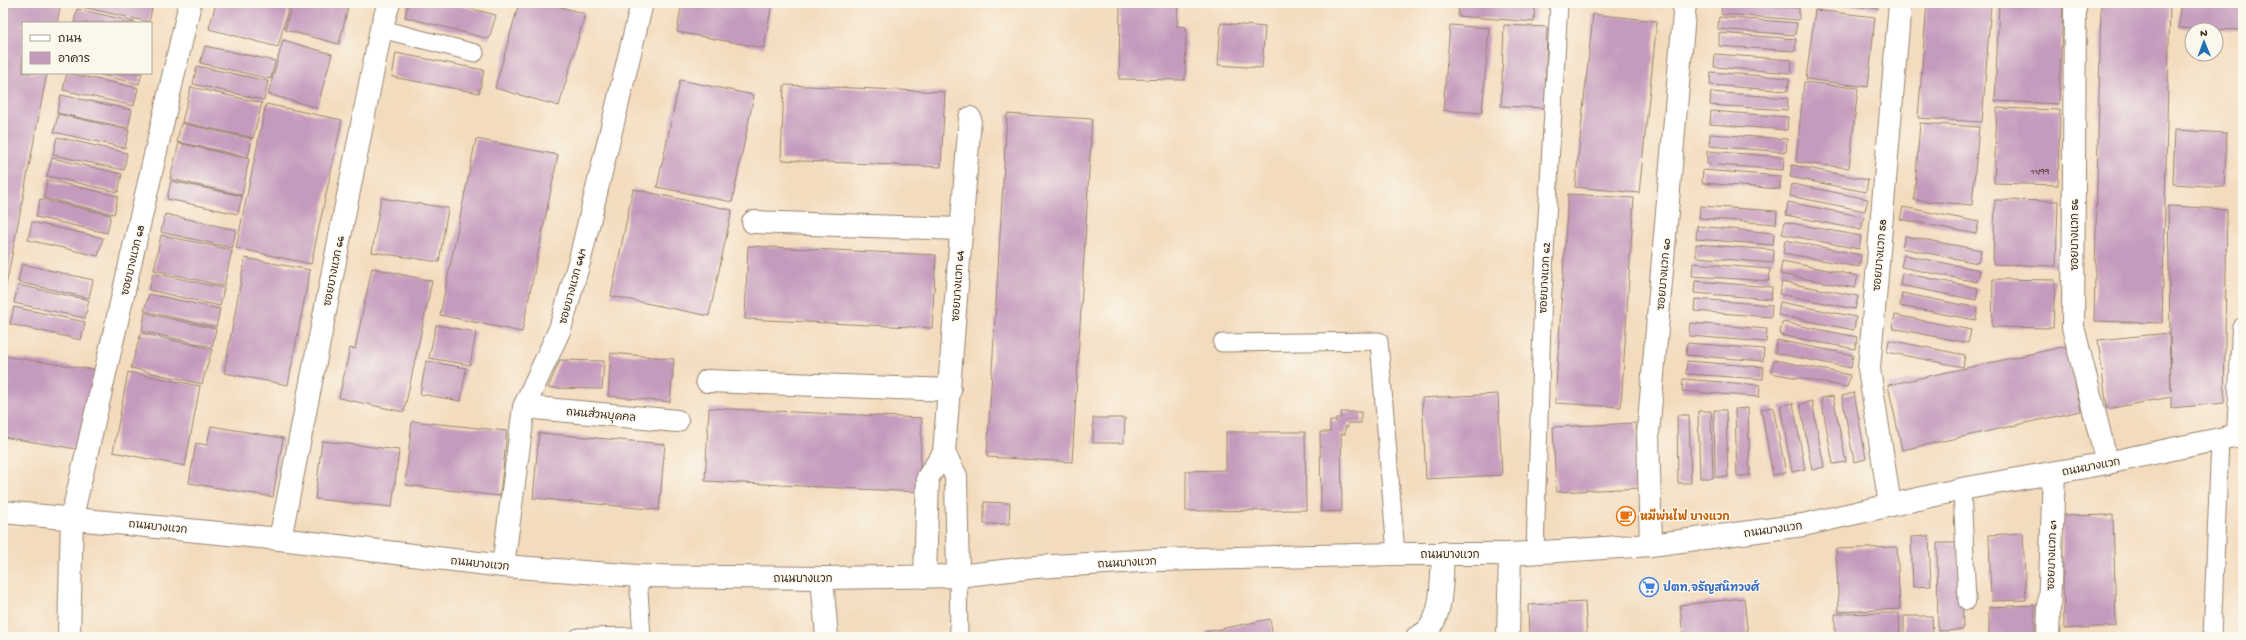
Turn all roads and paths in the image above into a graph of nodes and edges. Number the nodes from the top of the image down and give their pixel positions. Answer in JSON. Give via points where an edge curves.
{"nodes":[{"id":1,"x":190,"y":3,"type":"edge"},
{"id":2,"x":389,"y":3,"type":"edge"},
{"id":3,"x":642,"y":3,"type":"edge"},
{"id":4,"x":1559,"y":3,"type":"edge"},
{"id":5,"x":1685,"y":3,"type":"edge"},
{"id":6,"x":1900,"y":3,"type":"edge"},
{"id":7,"x":2074,"y":3,"type":"edge"},
{"id":8,"x":381,"y":29,"type":"junction"},
{"id":9,"x":475,"y":53,"type":"dead end"},
{"id":10,"x":970,"y":118,"type":"dead end"},
{"id":11,"x":753,"y":222,"type":"dead end"},
{"id":12,"x":961,"y":229,"type":"junction"},
{"id":13,"x":2243,"y":328,"type":"edge"},
{"id":14,"x":1222,"y":343,"type":"dead end"},
{"id":15,"x":707,"y":381,"type":"dead end"},
{"id":16,"x":950,"y":390,"type":"junction"},
{"id":17,"x":524,"y":407,"type":"junction"},
{"id":18,"x":677,"y":421,"type":"dead end"},
{"id":19,"x":2234,"y":436,"type":"edge"},
{"id":20,"x":944,"y":453,"type":"junction"},
{"id":21,"x":2107,"y":463,"type":"junction"},
{"id":22,"x":2054,"y":472,"type":"junction"},
{"id":23,"x":1962,"y":489,"type":"junction"},
{"id":24,"x":1890,"y":505,"type":"junction"},
{"id":25,"x":3,"y":512,"type":"edge"},
{"id":26,"x":72,"y":517,"type":"junction"},
{"id":27,"x":280,"y":539,"type":"junction"},
{"id":28,"x":1651,"y":545,"type":"junction"},
{"id":29,"x":1443,"y":553,"type":"junction"},
{"id":30,"x":1535,"y":553,"type":"junction"},
{"id":31,"x":1396,"y":554,"type":"junction"},
{"id":32,"x":1510,"y":554,"type":"junction"},
{"id":33,"x":503,"y":566,"type":"junction"},
{"id":34,"x":638,"y":576,"type":"junction"},
{"id":35,"x":958,"y":576,"type":"junction"},
{"id":36,"x":925,"y":577,"type":"junction"},
{"id":37,"x":822,"y":578,"type":"junction"},
{"id":38,"x":1967,"y":601,"type":"dead end"},
{"id":39,"x":69,"y":637,"type":"edge"},
{"id":40,"x":578,"y":637,"type":"edge"},
{"id":41,"x":642,"y":637,"type":"edge"},
{"id":42,"x":827,"y":637,"type":"edge"},
{"id":43,"x":959,"y":637,"type":"edge"},
{"id":44,"x":1417,"y":637,"type":"edge"},
{"id":45,"x":1508,"y":637,"type":"edge"},
{"id":46,"x":2048,"y":637,"type":"edge"},
{"id":47,"x":2212,"y":637,"type":"edge"}],
"edges":[{"from":1,"to":26,"type":"street","name":"ซอยบางแวก 68"},
{"from":2,"to":8,"type":"street","name":"ซอยบางแวก 66"},
{"from":3,"to":17,"type":"street","name":"ซอยบางแวก 64/1","via":[[580,259],[560,329]]},
{"from":4,"to":30,"type":"lane","name":"ซอยบางแวก 62","via":[[1543,289]]},
{"from":5,"to":28,"type":"street","name":"ซอยบางแวก 60","via":[[1648,433]]},
{"from":6,"to":24,"type":"street","name":"ซอยบางแวก 58","via":[[1870,369]]},
{"from":7,"to":21,"type":"street","name":"ซอยบางแวก 56","via":[[2073,327]]},
{"from":8,"to":9,"type":"lane"},
{"from":8,"to":27,"type":"street","name":"ซอยบางแวก 66"},
{"from":10,"to":12,"type":"street","name":"ซอยบางแวก 64"},
{"from":11,"to":12,"type":"street"},
{"from":12,"to":16,"type":"street","name":"ซอยบางแวก 64"},
{"from":13,"to":19,"type":"street"},
{"from":14,"to":31,"type":"lane","via":[[1379,341]]},
{"from":15,"to":16,"type":"street"},
{"from":16,"to":20,"type":"street","name":"ซอยบางแวก 64"},
{"from":17,"to":18,"type":"street","name":"ถนนส่วนบุคคล"},
{"from":17,"to":33,"type":"street","name":"ซอยบางแวก 64/1"},
{"from":19,"to":21,"type":"street","name":"ถนนบางแวก"},
{"from":19,"to":47,"type":"lane"},
{"from":20,"to":35,"type":"street","via":[[956,476]]},
{"from":20,"to":36,"type":"street","name":"ซอยบางแวก 64","via":[[928,477]]},
{"from":21,"to":22,"type":"street","name":"ถนนบางแวก"},
{"from":22,"to":23,"type":"street","name":"ถนนบางแวก"},
{"from":22,"to":46,"type":"street","name":"ซอยบางแวก 61"},
{"from":23,"to":24,"type":"street","name":"ถนนบางแวก"},
{"from":23,"to":38,"type":"lane"},
{"from":24,"to":28,"type":"street","name":"ถนนบางแวก","via":[[1803,525]]},
{"from":25,"to":26,"type":"street","name":"ถนนบางแวก"},
{"from":26,"to":27,"type":"street","name":"ถนนบางแวก"},
{"from":26,"to":39,"type":"street","name":"ซอยบางแวก 68"},
{"from":27,"to":33,"type":"street","name":"ถนนบางแวก"},
{"from":28,"to":30,"type":"street","name":"ถนนบางแวก"},
{"from":29,"to":31,"type":"street","name":"ถนนบางแวก"},
{"from":29,"to":32,"type":"street","name":"ถนนบางแวก"},
{"from":29,"to":44,"type":"street","via":[[1437,617],[1432,627]]},
{"from":30,"to":32,"type":"street","name":"ถนนบางแวก"},
{"from":31,"to":35,"type":"street","name":"ถนนบางแวก","via":[[1158,560],[1036,567]]},
{"from":32,"to":45,"type":"street"},
{"from":33,"to":34,"type":"street","name":"ถนนบางแวก"},
{"from":34,"to":37,"type":"street","name":"ถนนบางแวก"},
{"from":34,"to":41,"type":"lane"},
{"from":35,"to":36,"type":"street","name":"ถนนบางแวก"},
{"from":35,"to":43,"type":"lane"},
{"from":36,"to":37,"type":"street","name":"ถนนบางแวก"},
{"from":37,"to":42,"type":"street"},
{"from":40,"to":41,"type":"lane"}]}
